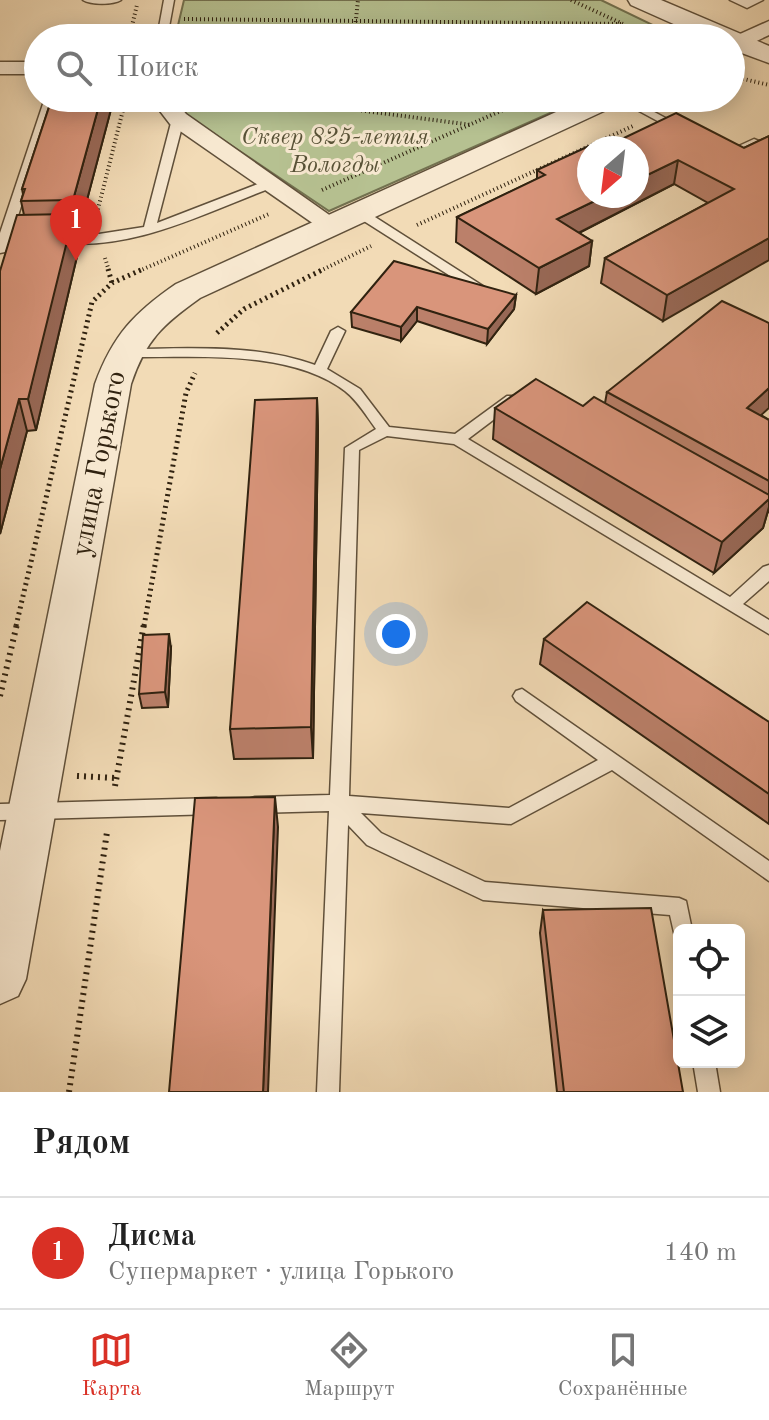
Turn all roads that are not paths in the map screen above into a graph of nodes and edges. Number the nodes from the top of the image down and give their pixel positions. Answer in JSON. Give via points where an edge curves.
{"nodes":[{"id":1,"x":88,"y":0,"type":"edge"},
{"id":2,"x":116,"y":0,"type":"edge"},
{"id":3,"x":169,"y":0,"type":"edge"},
{"id":4,"x":640,"y":0,"type":"edge"},
{"id":5,"x":735,"y":0,"type":"edge"},
{"id":6,"x":758,"y":0,"type":"edge"},
{"id":7,"x":165,"y":24,"type":"edge"},
{"id":8,"x":693,"y":24,"type":"edge"},
{"id":9,"x":769,"y":27,"type":"edge"},
{"id":10,"x":745,"y":36,"type":"edge"},
{"id":11,"x":745,"y":46,"type":"edge"},
{"id":12,"x":769,"y":55,"type":"edge"},
{"id":13,"x":0,"y":68,"type":"edge"},
{"id":14,"x":24,"y":68,"type":"edge"},
{"id":15,"x":45,"y":112,"type":"edge"},
{"id":16,"x":172,"y":112,"type":"edge"},
{"id":17,"x":579,"y":112,"type":"edge"},
{"id":18,"x":646,"y":112,"type":"edge"},
{"id":19,"x":178,"y":119,"type":"junction"},
{"id":20,"x":692,"y":135,"type":"edge"},
{"id":21,"x":769,"y":135,"type":"edge"},
{"id":22,"x":754,"y":142,"type":"junction"},
{"id":23,"x":717,"y":148,"type":"edge"},
{"id":24,"x":769,"y":150,"type":"edge"},
{"id":25,"x":272,"y":183,"type":"junction"},
{"id":26,"x":347,"y":220,"type":"junction"},
{"id":27,"x":149,"y":230,"type":"junction"},
{"id":28,"x":1,"y":243,"type":"edge"},
{"id":29,"x":479,"y":288,"type":"edge"},
{"id":30,"x":338,"y":331,"type":"dead end"},
{"id":31,"x":123,"y":353,"type":"junction"},
{"id":32,"x":320,"y":370,"type":"junction"},
{"id":33,"x":530,"y":385,"type":"edge"},
{"id":34,"x":385,"y":431,"type":"junction"},
{"id":35,"x":458,"y":439,"type":"junction"},
{"id":36,"x":769,"y":571,"type":"edge"},
{"id":37,"x":732,"y":605,"type":"junction"},
{"id":38,"x":769,"y":628,"type":"edge"},
{"id":39,"x":522,"y":696,"type":"dead end"},
{"id":40,"x":613,"y":761,"type":"junction"},
{"id":41,"x":339,"y":803,"type":"junction"},
{"id":42,"x":16,"y":811,"type":"edge"},
{"id":43,"x":769,"y":872,"type":"edge"},
{"id":44,"x":681,"y":924,"type":"edge"},
{"id":45,"x":0,"y":979,"type":"edge"},
{"id":46,"x":705,"y":1068,"type":"edge"},
{"id":47,"x":328,"y":1092,"type":"edge"},
{"id":48,"x":709,"y":1092,"type":"edge"}],
"edges":[{"from":1,"to":2,"type":"lane"},
{"from":3,"to":7,"type":"lane"},
{"from":4,"to":8,"type":"street"},
{"from":5,"to":6,"type":"lane","via":[[747,5]]},
{"from":9,"to":10,"type":"street"},
{"from":11,"to":12,"type":"street"},
{"from":13,"to":14,"type":"street"},
{"from":15,"to":28,"type":"lane"},
{"from":16,"to":19,"type":"street"},
{"from":17,"to":26,"type":"street","name":"улица Горького"},
{"from":18,"to":20,"type":"lane"},
{"from":19,"to":25,"type":"street"},
{"from":19,"to":27,"type":"lane"},
{"from":21,"to":22,"type":"lane"},
{"from":22,"to":23,"type":"lane","via":[[730,154]]},
{"from":22,"to":24,"type":"lane"},
{"from":25,"to":26,"type":"street","via":[[299,201]]},
{"from":25,"to":27,"type":"lane"},
{"from":26,"to":29,"type":"lane","via":[[395,235]]},
{"from":26,"to":31,"type":"street","name":"улица Горького","via":[[188,291],[145,321]]},
{"from":27,"to":28,"type":"lane"},
{"from":30,"to":32,"type":"lane"},
{"from":31,"to":32,"type":"lane","via":[[275,358]]},
{"from":31,"to":42,"type":"street","name":"улица Горького"},
{"from":32,"to":34,"type":"lane","via":[[351,389]]},
{"from":33,"to":35,"type":"lane"},
{"from":34,"to":35,"type":"lane"},
{"from":34,"to":41,"type":"lane","via":[[352,448]]},
{"from":35,"to":37,"type":"lane"},
{"from":36,"to":37,"type":"lane"},
{"from":37,"to":38,"type":"lane"},
{"from":39,"to":40,"type":"lane"},
{"from":40,"to":41,"type":"lane","via":[[511,816]]},
{"from":40,"to":43,"type":"lane"},
{"from":41,"to":42,"type":"lane"},
{"from":41,"to":44,"type":"lane","via":[[374,839],[483,891],[679,907]]},
{"from":41,"to":47,"type":"lane"},
{"from":42,"to":45,"type":"street","name":"улица Горького"},
{"from":46,"to":48,"type":"lane"}]}
